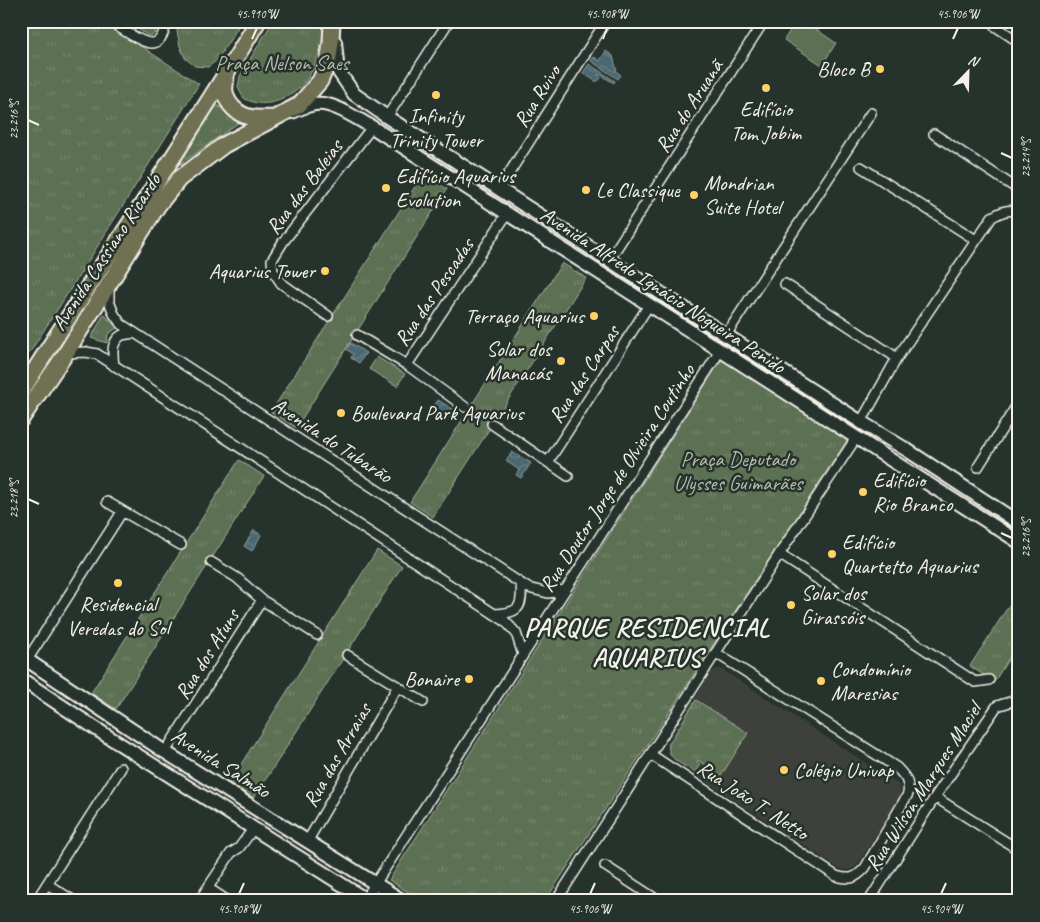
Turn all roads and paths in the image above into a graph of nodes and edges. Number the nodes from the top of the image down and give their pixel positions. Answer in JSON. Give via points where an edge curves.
{"nodes":[{"id":1,"x":110,"y":21,"type":"edge"},
{"id":2,"x":167,"y":21,"type":"edge"},
{"id":3,"x":258,"y":21,"type":"edge"},
{"id":4,"x":333,"y":21,"type":"edge"},
{"id":5,"x":449,"y":21,"type":"edge"},
{"id":6,"x":606,"y":21,"type":"edge"},
{"id":7,"x":764,"y":21,"type":"edge"},
{"id":8,"x":995,"y":26,"type":"dead end"},
{"id":9,"x":1019,"y":42,"type":"edge"},
{"id":10,"x":226,"y":74,"type":"junction"},
{"id":11,"x":871,"y":113,"type":"dead end"},
{"id":12,"x":278,"y":117,"type":"junction"},
{"id":13,"x":387,"y":117,"type":"junction"},
{"id":14,"x":372,"y":127,"type":"junction"},
{"id":15,"x":411,"y":133,"type":"junction"},
{"id":16,"x":934,"y":134,"type":"dead end"},
{"id":17,"x":402,"y":147,"type":"junction"},
{"id":18,"x":861,"y":167,"type":"dead end"},
{"id":19,"x":499,"y":189,"type":"junction"},
{"id":20,"x":1019,"y":190,"type":"edge"},
{"id":21,"x":487,"y":201,"type":"junction"},
{"id":22,"x":1019,"y":212,"type":"edge"},
{"id":23,"x":507,"y":214,"type":"junction"},
{"id":24,"x":976,"y":240,"type":"junction"},
{"id":25,"x":609,"y":260,"type":"junction"},
{"id":26,"x":109,"y":284,"type":"junction"},
{"id":27,"x":785,"y":284,"type":"dead end"},
{"id":28,"x":649,"y":305,"type":"junction"},
{"id":29,"x":328,"y":316,"type":"dead end"},
{"id":30,"x":134,"y":333,"type":"junction"},
{"id":31,"x":357,"y":335,"type":"dead end"},
{"id":32,"x":726,"y":335,"type":"junction"},
{"id":33,"x":720,"y":351,"type":"junction"},
{"id":34,"x":66,"y":353,"type":"junction"},
{"id":35,"x":897,"y":358,"type":"junction"},
{"id":36,"x":407,"y":365,"type":"junction"},
{"id":37,"x":114,"y":366,"type":"junction"},
{"id":38,"x":21,"y":392,"type":"edge"},
{"id":39,"x":1019,"y":402,"type":"edge"},
{"id":40,"x":466,"y":406,"type":"dead end"},
{"id":41,"x":21,"y":419,"type":"edge"},
{"id":42,"x":862,"y":422,"type":"junction"},
{"id":43,"x":492,"y":424,"type":"dead end"},
{"id":44,"x":856,"y":438,"type":"junction"},
{"id":45,"x":907,"y":450,"type":"junction"},
{"id":46,"x":548,"y":462,"type":"junction"},
{"id":47,"x":897,"y":464,"type":"junction"},
{"id":48,"x":929,"y":465,"type":"junction"},
{"id":49,"x":978,"y":466,"type":"dead end"},
{"id":50,"x":568,"y":476,"type":"dead end"},
{"id":51,"x":919,"y":478,"type":"junction"},
{"id":52,"x":107,"y":502,"type":"dead end"},
{"id":53,"x":122,"y":512,"type":"junction"},
{"id":54,"x":1019,"y":523,"type":"edge"},
{"id":55,"x":1019,"y":542,"type":"edge"},
{"id":56,"x":181,"y":545,"type":"dead end"},
{"id":57,"x":779,"y":554,"type":"junction"},
{"id":58,"x":211,"y":562,"type":"dead end"},
{"id":59,"x":522,"y":584,"type":"junction"},
{"id":60,"x":566,"y":590,"type":"junction"},
{"id":61,"x":262,"y":600,"type":"junction"},
{"id":62,"x":494,"y":614,"type":"junction"},
{"id":63,"x":317,"y":635,"type":"dead end"},
{"id":64,"x":716,"y":653,"type":"junction"},
{"id":65,"x":347,"y":655,"type":"dead end"},
{"id":66,"x":523,"y":656,"type":"junction"},
{"id":67,"x":24,"y":658,"type":"edge"},
{"id":68,"x":21,"y":679,"type":"edge"},
{"id":69,"x":989,"y":680,"type":"dead end"},
{"id":70,"x":398,"y":686,"type":"junction"},
{"id":71,"x":422,"y":702,"type":"dead end"},
{"id":72,"x":1016,"y":703,"type":"edge"},
{"id":73,"x":113,"y":718,"type":"junction"},
{"id":74,"x":104,"y":734,"type":"junction"},
{"id":75,"x":165,"y":752,"type":"junction"},
{"id":76,"x":650,"y":754,"type":"junction"},
{"id":77,"x":121,"y":768,"type":"dead end"},
{"id":78,"x":935,"y":797,"type":"junction"},
{"id":79,"x":253,"y":829,"type":"junction"},
{"id":80,"x":307,"y":842,"type":"junction"},
{"id":81,"x":280,"y":846,"type":"junction"},
{"id":82,"x":1019,"y":850,"type":"edge"},
{"id":83,"x":605,"y":866,"type":"dead end"},
{"id":84,"x":47,"y":884,"type":"junction"},
{"id":85,"x":375,"y":884,"type":"junction"},
{"id":86,"x":208,"y":888,"type":"junction"},
{"id":87,"x":871,"y":898,"type":"edge"},
{"id":88,"x":366,"y":900,"type":"edge"},
{"id":89,"x":36,"y":901,"type":"edge"},
{"id":90,"x":74,"y":901,"type":"edge"},
{"id":91,"x":199,"y":901,"type":"edge"},
{"id":92,"x":228,"y":901,"type":"edge"},
{"id":93,"x":403,"y":901,"type":"edge"},
{"id":94,"x":556,"y":901,"type":"edge"},
{"id":95,"x":659,"y":901,"type":"edge"},
{"id":96,"x":882,"y":901,"type":"edge"}],
"edges":[{"from":1,"to":2,"type":"street","via":[[152,43],[162,36]]},
{"from":3,"to":10,"type":"main road","name":"Avenida Cassiano Ricardo"},
{"from":4,"to":12,"type":"main road","name":"Avenida Cassiano Ricardo","via":[[328,63],[320,81],[299,105]]},
{"from":4,"to":13,"type":"street","name":"Avenida Alfredo Ignácio Nogueira Penido","via":[[339,72],[354,94]]},
{"from":5,"to":13,"type":"street"},
{"from":6,"to":19,"type":"street","name":"Rua Ruivo"},
{"from":7,"to":25,"type":"street","name":"Rua do Aruanã"},
{"from":8,"to":9,"type":"street"},
{"from":10,"to":12,"type":"main road","via":[[227,100],[239,113],[248,117]]},
{"from":10,"to":38,"type":"main road","name":"Avenida Cassiano Ricardo"},
{"from":11,"to":32,"type":"street"},
{"from":12,"to":14,"type":"street","name":"Avenida Alfredo Ignácio Nogueira Penido","via":[[316,104],[342,110]]},
{"from":12,"to":26,"type":"main road","name":"Avenida Cassiano Ricardo","via":[[224,145],[178,179]]},
{"from":13,"to":15,"type":"street","name":"Avenida Alfredo Ignácio Nogueira Penido"},
{"from":14,"to":17,"type":"street","name":"Avenida Alfredo Ignácio Nogueira Penido"},
{"from":14,"to":29,"type":"street","name":"Rua das Baleias","via":[[272,260],[273,271],[281,283]]},
{"from":15,"to":17,"type":"street"},
{"from":15,"to":19,"type":"street","name":"Avenida Alfredo Ignácio Nogueira Penido"},
{"from":16,"to":20,"type":"street"},
{"from":17,"to":21,"type":"street","name":"Avenida Alfredo Ignácio Nogueira Penido"},
{"from":18,"to":24,"type":"street"},
{"from":19,"to":21,"type":"street"},
{"from":19,"to":25,"type":"street","name":"Avenida Alfredo Ignácio Nogueira Penido"},
{"from":21,"to":23,"type":"street","name":"Avenida Alfredo Ignácio Nogueira Penido"},
{"from":22,"to":24,"type":"street","via":[[1004,210],[992,217]]},
{"from":23,"to":28,"type":"street","name":"Avenida Alfredo Ignácio Nogueira Penido"},
{"from":23,"to":36,"type":"street","name":"Rua das Pescadas"},
{"from":24,"to":35,"type":"street"},
{"from":25,"to":32,"type":"street","name":"Avenida Alfredo Ignácio Nogueira Penido"},
{"from":26,"to":30,"type":"street","name":"Avenida do Tubarão","via":[[109,300],[114,314]]},
{"from":26,"to":34,"type":"main road","name":"Avenida Cassiano Ricardo"},
{"from":27,"to":35,"type":"street"},
{"from":28,"to":33,"type":"street","name":"Avenida Alfredo Ignácio Nogueira Penido"},
{"from":28,"to":46,"type":"street","name":"Rua das Carpas"},
{"from":30,"to":37,"type":"street","via":[[115,342],[112,349]]},
{"from":30,"to":59,"type":"street","name":"Avenida do Tubarão"},
{"from":31,"to":36,"type":"street"},
{"from":32,"to":42,"type":"street","name":"Avenida Alfredo Ignácio Nogueira Penido"},
{"from":33,"to":44,"type":"street","name":"Avenida Alfredo Ignácio Nogueira Penido"},
{"from":33,"to":60,"type":"street","name":"Rua Doutor Jorge de Olvieira Coutinho"},
{"from":34,"to":37,"type":"street","via":[[97,354]]},
{"from":34,"to":41,"type":"main road","name":"Avenida Cassiano Ricardo"},
{"from":35,"to":42,"type":"street"},
{"from":36,"to":40,"type":"street"},
{"from":37,"to":62,"type":"street"},
{"from":39,"to":49,"type":"street"},
{"from":42,"to":45,"type":"street","name":"Avenida Alfredo Ignácio Nogueira Penido"},
{"from":43,"to":46,"type":"street"},
{"from":44,"to":47,"type":"street","name":"Avenida Alfredo Ignácio Nogueira Penido"},
{"from":44,"to":57,"type":"street"},
{"from":45,"to":47,"type":"street","via":[[907,461]]},
{"from":45,"to":48,"type":"street","name":"Avenida Alfredo Ignácio Nogueira Penido"},
{"from":46,"to":50,"type":"street"},
{"from":47,"to":51,"type":"street","name":"Avenida Alfredo Ignácio Nogueira Penido"},
{"from":48,"to":51,"type":"street","via":[[920,468]]},
{"from":48,"to":54,"type":"street","name":"Avenida Alfredo Ignácio Nogueira Penido"},
{"from":51,"to":55,"type":"street","name":"Avenida Alfredo Ignácio Nogueira Penido"},
{"from":52,"to":53,"type":"street"},
{"from":53,"to":56,"type":"street"},
{"from":53,"to":67,"type":"street"},
{"from":57,"to":64,"type":"street"},
{"from":57,"to":69,"type":"street","via":[[975,682]]},
{"from":58,"to":61,"type":"street","via":[[237,578]]},
{"from":59,"to":60,"type":"street","name":"Avenida do Tubarão","via":[[548,593]]},
{"from":59,"to":62,"type":"street","via":[[521,602],[516,610]]},
{"from":60,"to":66,"type":"street","name":"Rua Doutor Jorge de Olvieira Coutinho"},
{"from":61,"to":63,"type":"street"},
{"from":61,"to":75,"type":"street","name":"Rua dos Atuns"},
{"from":62,"to":66,"type":"street","via":[[516,633]]},
{"from":64,"to":76,"type":"street"},
{"from":64,"to":76,"type":"street","name":"Rua João T. Netto","via":[[903,774],[909,787],[908,794],[866,868],[852,879],[836,876]]},
{"from":65,"to":70,"type":"street"},
{"from":66,"to":85,"type":"street","name":"Rua Doutor Jorge de Olvieira Coutinho"},
{"from":67,"to":73,"type":"street","name":"Avenida Salmão"},
{"from":68,"to":74,"type":"street","name":"Avenida Salmão"},
{"from":70,"to":71,"type":"street"},
{"from":70,"to":80,"type":"street","name":"Rua das Arraias"},
{"from":72,"to":78,"type":"street","name":"Rua Wilson Marques Maciel","via":[[997,706]]},
{"from":73,"to":74,"type":"street"},
{"from":73,"to":75,"type":"street","name":"Avenida Salmão"},
{"from":74,"to":79,"type":"street","name":"Avenida Salmão"},
{"from":75,"to":80,"type":"street","name":"Avenida Salmão"},
{"from":76,"to":94,"type":"street"},
{"from":77,"to":84,"type":"street"},
{"from":78,"to":82,"type":"street"},
{"from":78,"to":87,"type":"street","name":"Rua Wilson Marques Maciel"},
{"from":79,"to":81,"type":"street","name":"Avenida Salmão"},
{"from":79,"to":86,"type":"street","via":[[239,848],[231,853]]},
{"from":80,"to":81,"type":"street","via":[[298,847]]},
{"from":80,"to":85,"type":"street","name":"Avenida Salmão"},
{"from":81,"to":88,"type":"street","name":"Avenida Salmão"},
{"from":83,"to":95,"type":"street"},
{"from":84,"to":89,"type":"street"},
{"from":84,"to":90,"type":"street"},
{"from":85,"to":88,"type":"street","name":"Rua Doutor Jorge de Olvieira Coutinho"},
{"from":85,"to":93,"type":"street","name":"Avenida Salmão"},
{"from":86,"to":91,"type":"street"},
{"from":86,"to":92,"type":"street"},
{"from":87,"to":96,"type":"street"}]}
